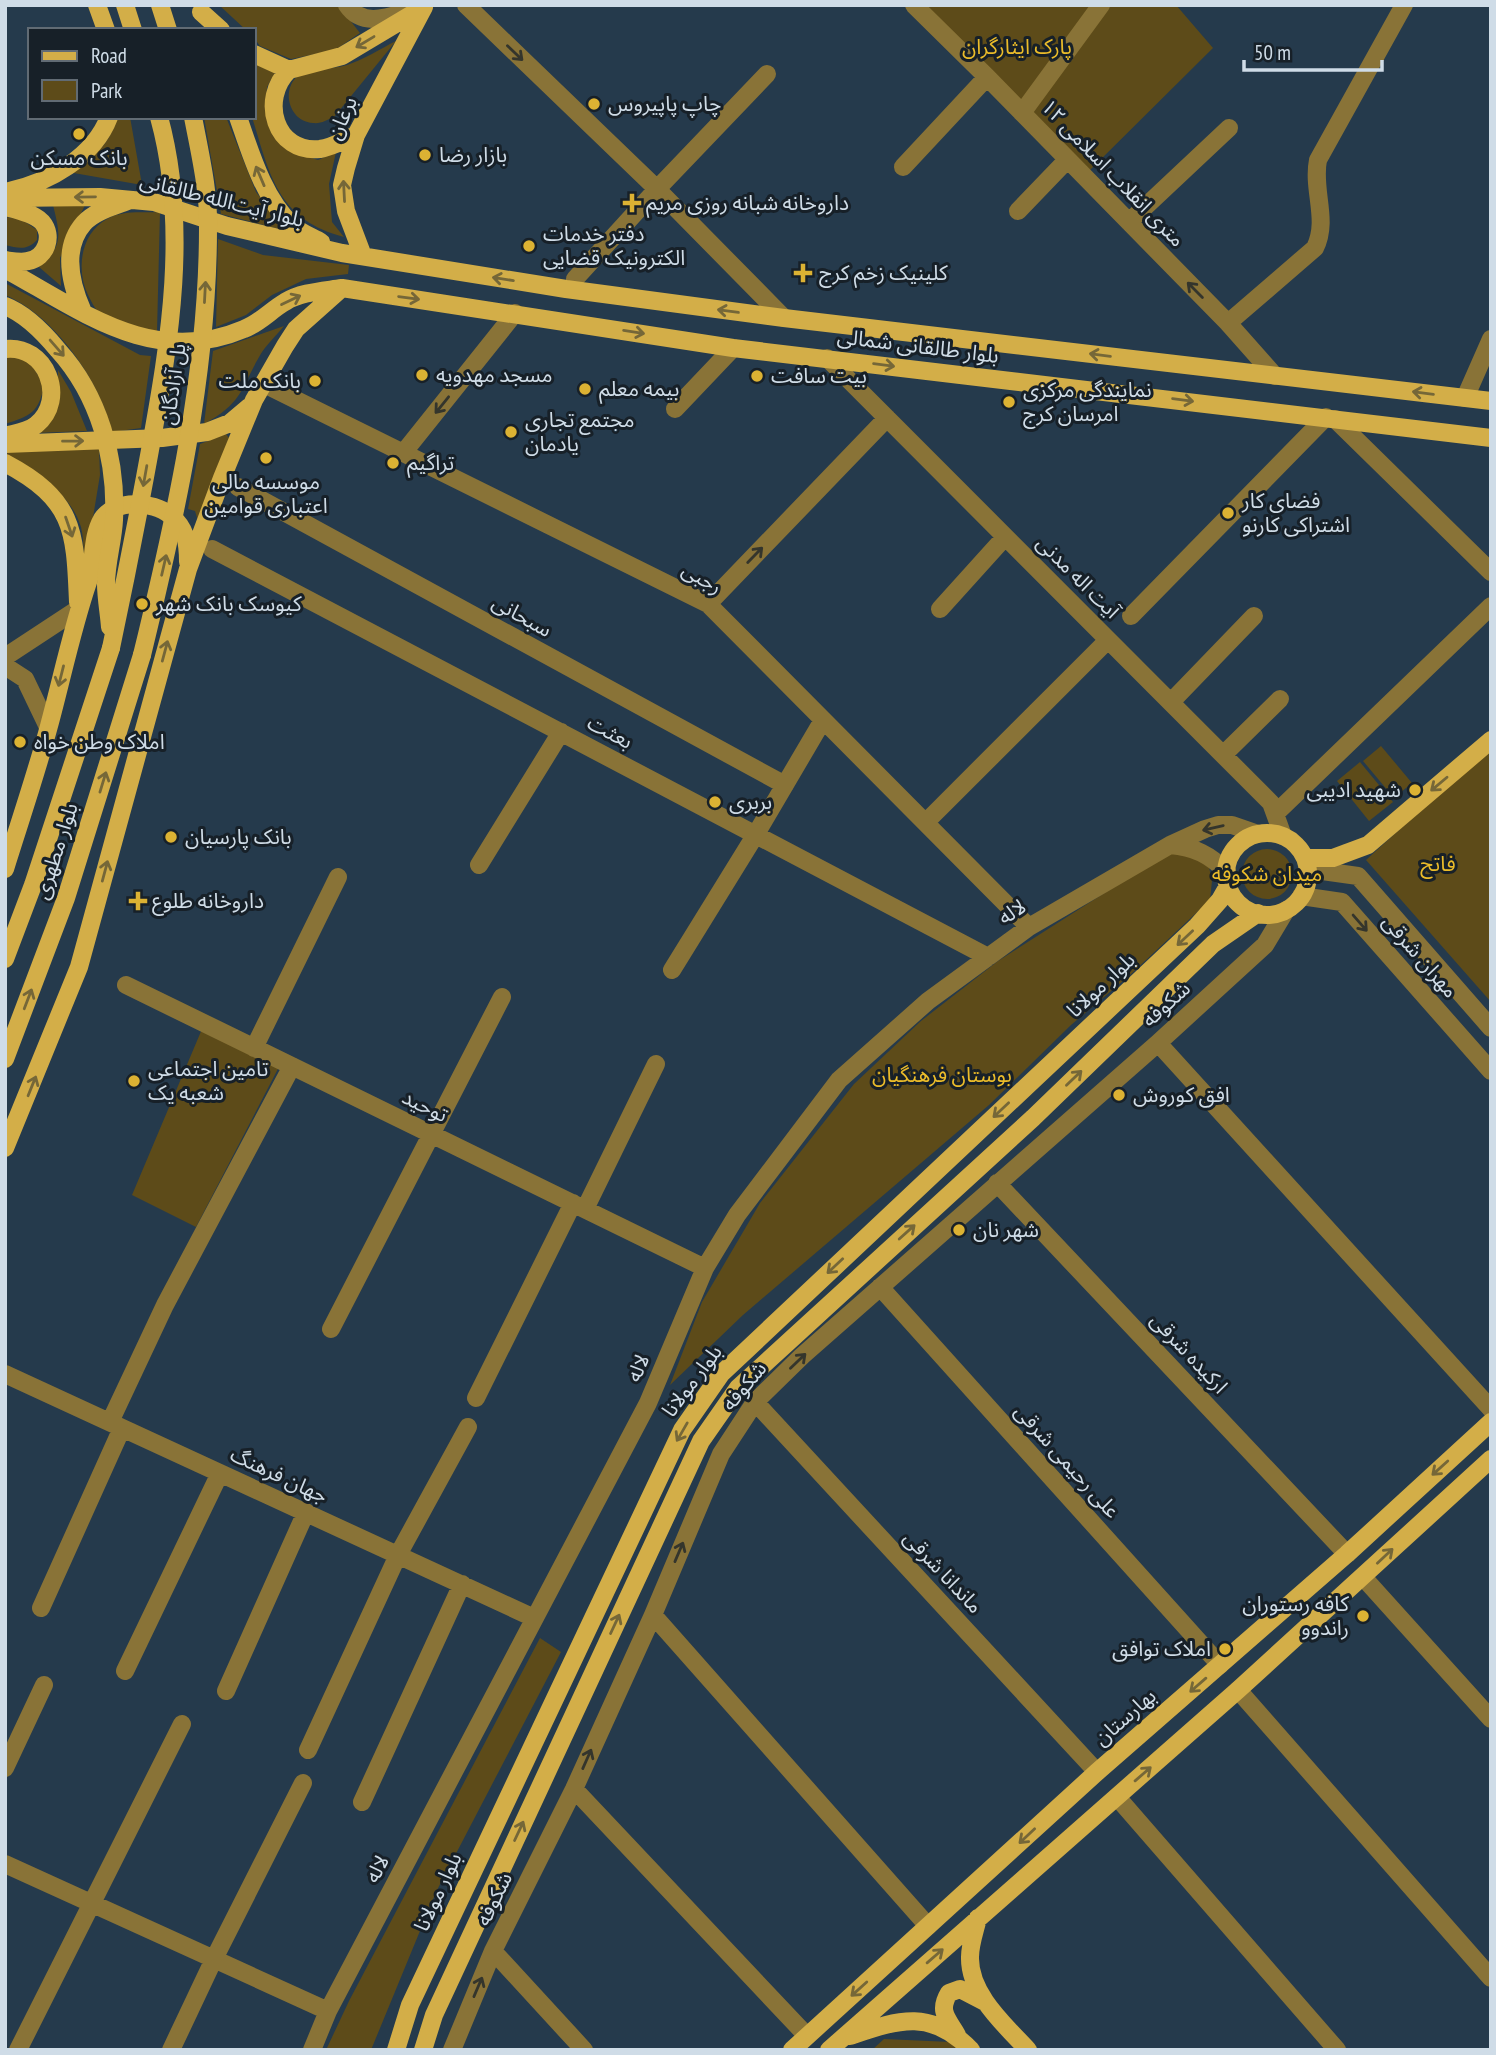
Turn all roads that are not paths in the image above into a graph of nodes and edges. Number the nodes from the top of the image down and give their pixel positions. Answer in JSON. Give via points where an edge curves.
{"nodes":[{"id":1,"x":97,"y":5,"type":"edge"},
{"id":2,"x":125,"y":5,"type":"edge"},
{"id":3,"x":160,"y":5,"type":"edge"},
{"id":4,"x":347,"y":5,"type":"edge"},
{"id":5,"x":466,"y":5,"type":"edge"},
{"id":6,"x":914,"y":5,"type":"edge"},
{"id":7,"x":1101,"y":5,"type":"edge"},
{"id":8,"x":1404,"y":5,"type":"edge"},
{"id":9,"x":424,"y":6,"type":"edge"},
{"id":10,"x":200,"y":9,"type":"edge"},
{"id":11,"x":105,"y":28,"type":"edge"},
{"id":12,"x":132,"y":28,"type":"edge"},
{"id":13,"x":167,"y":28,"type":"edge"},
{"id":14,"x":206,"y":28,"type":"edge"},
{"id":15,"x":219,"y":28,"type":"edge"},
{"id":16,"x":256,"y":55,"type":"edge"},
{"id":17,"x":289,"y":70,"type":"junction"},
{"id":18,"x":767,"y":75,"type":"dead end"},
{"id":19,"x":987,"y":77,"type":"junction"},
{"id":20,"x":1022,"y":113,"type":"junction"},
{"id":21,"x":108,"y":119,"type":"edge"},
{"id":22,"x":159,"y":119,"type":"edge"},
{"id":23,"x":193,"y":119,"type":"edge"},
{"id":24,"x":239,"y":119,"type":"edge"},
{"id":25,"x":1229,"y":128,"type":"dead end"},
{"id":26,"x":356,"y":135,"type":"junction"},
{"id":27,"x":1068,"y":160,"type":"junction"},
{"id":28,"x":903,"y":167,"type":"dead end"},
{"id":29,"x":657,"y":189,"type":"junction"},
{"id":30,"x":5,"y":192,"type":"edge"},
{"id":31,"x":5,"y":198,"type":"edge"},
{"id":32,"x":131,"y":200,"type":"junction"},
{"id":33,"x":5,"y":207,"type":"edge"},
{"id":34,"x":1018,"y":211,"type":"dead end"},
{"id":35,"x":1129,"y":222,"type":"junction"},
{"id":36,"x":342,"y":253,"type":"junction"},
{"id":37,"x":363,"y":256,"type":"junction"},
{"id":38,"x":5,"y":260,"type":"edge"},
{"id":39,"x":5,"y":268,"type":"edge"},
{"id":40,"x":575,"y":279,"type":"dead end"},
{"id":41,"x":342,"y":288,"type":"junction"},
{"id":42,"x":5,"y":306,"type":"edge"},
{"id":43,"x":83,"y":312,"type":"junction"},
{"id":44,"x":515,"y":313,"type":"junction"},
{"id":45,"x":784,"y":318,"type":"junction"},
{"id":46,"x":1228,"y":323,"type":"junction"},
{"id":47,"x":1491,"y":339,"type":"edge"},
{"id":48,"x":733,"y":348,"type":"junction"},
{"id":49,"x":5,"y":349,"type":"edge"},
{"id":50,"x":827,"y":358,"type":"junction"},
{"id":51,"x":1275,"y":376,"type":"junction"},
{"id":52,"x":268,"y":386,"type":"dead end"},
{"id":53,"x":1465,"y":398,"type":"junction"},
{"id":54,"x":254,"y":400,"type":"junction"},
{"id":55,"x":1491,"y":401,"type":"edge"},
{"id":56,"x":675,"y":410,"type":"dead end"},
{"id":57,"x":887,"y":418,"type":"junction"},
{"id":58,"x":1331,"y":418,"type":"junction"},
{"id":59,"x":5,"y":436,"type":"edge"},
{"id":60,"x":1491,"y":438,"type":"edge"},
{"id":61,"x":5,"y":444,"type":"edge"},
{"id":62,"x":404,"y":452,"type":"junction"},
{"id":63,"x":5,"y":463,"type":"edge"},
{"id":64,"x":238,"y":487,"type":"dead end"},
{"id":65,"x":1005,"y":537,"type":"junction"},
{"id":66,"x":212,"y":549,"type":"dead end"},
{"id":67,"x":188,"y":569,"type":"junction"},
{"id":68,"x":1491,"y":572,"type":"edge"},
{"id":69,"x":708,"y":604,"type":"junction"},
{"id":70,"x":1491,"y":606,"type":"edge"},
{"id":71,"x":940,"y":609,"type":"dead end"},
{"id":72,"x":78,"y":610,"type":"junction"},
{"id":73,"x":1131,"y":616,"type":"dead end"},
{"id":74,"x":1254,"y":616,"type":"dead end"},
{"id":75,"x":1108,"y":640,"type":"junction"},
{"id":76,"x":111,"y":648,"type":"junction"},
{"id":77,"x":142,"y":655,"type":"joint"},
{"id":78,"x":5,"y":657,"type":"edge"},
{"id":79,"x":5,"y":666,"type":"edge"},
{"id":80,"x":1280,"y":699,"type":"dead end"},
{"id":81,"x":1171,"y":702,"type":"junction"},
{"id":82,"x":823,"y":720,"type":"junction"},
{"id":83,"x":48,"y":727,"type":"junction"},
{"id":84,"x":561,"y":732,"type":"junction"},
{"id":85,"x":1491,"y":740,"type":"edge"},
{"id":86,"x":1223,"y":755,"type":"junction"},
{"id":87,"x":785,"y":785,"type":"junction"},
{"id":88,"x":1275,"y":814,"type":"junction"},
{"id":89,"x":926,"y":822,"type":"junction"},
{"id":90,"x":1258,"y":834,"type":"junction"},
{"id":91,"x":756,"y":835,"type":"junction"},
{"id":92,"x":1283,"y":836,"type":"junction"},
{"id":93,"x":1170,"y":845,"type":"junction"},
{"id":94,"x":1306,"y":864,"type":"junction"},
{"id":95,"x":479,"y":865,"type":"dead end"},
{"id":96,"x":5,"y":869,"type":"edge"},
{"id":97,"x":338,"y":877,"type":"dead end"},
{"id":98,"x":1228,"y":879,"type":"junction"},
{"id":99,"x":1301,"y":896,"type":"junction"},
{"id":100,"x":1286,"y":910,"type":"junction"},
{"id":101,"x":1258,"y":913,"type":"junction"},
{"id":102,"x":1029,"y":927,"type":"junction"},
{"id":103,"x":988,"y":957,"type":"junction"},
{"id":104,"x":5,"y":959,"type":"edge"},
{"id":105,"x":672,"y":970,"type":"dead end"},
{"id":106,"x":126,"y":985,"type":"dead end"},
{"id":107,"x":502,"y":997,"type":"dead end"},
{"id":108,"x":1491,"y":1028,"type":"edge"},
{"id":109,"x":1158,"y":1043,"type":"junction"},
{"id":110,"x":254,"y":1048,"type":"junction"},
{"id":111,"x":5,"y":1059,"type":"edge"},
{"id":112,"x":656,"y":1065,"type":"dead end"},
{"id":113,"x":292,"y":1066,"type":"junction"},
{"id":114,"x":1491,"y":1071,"type":"edge"},
{"id":115,"x":432,"y":1135,"type":"junction"},
{"id":116,"x":5,"y":1149,"type":"edge"},
{"id":117,"x":997,"y":1183,"type":"junction"},
{"id":118,"x":579,"y":1206,"type":"junction"},
{"id":119,"x":705,"y":1268,"type":"junction"},
{"id":120,"x":880,"y":1287,"type":"junction"},
{"id":121,"x":331,"y":1329,"type":"dead end"},
{"id":122,"x":5,"y":1374,"type":"edge"},
{"id":123,"x":476,"y":1398,"type":"dead end"},
{"id":124,"x":755,"y":1402,"type":"junction"},
{"id":125,"x":1491,"y":1409,"type":"edge"},
{"id":126,"x":1491,"y":1422,"type":"edge"},
{"id":127,"x":116,"y":1425,"type":"junction"},
{"id":128,"x":468,"y":1427,"type":"dead end"},
{"id":129,"x":1491,"y":1459,"type":"edge"},
{"id":130,"x":220,"y":1473,"type":"junction"},
{"id":131,"x":306,"y":1512,"type":"junction"},
{"id":132,"x":1347,"y":1554,"type":"junction"},
{"id":133,"x":398,"y":1555,"type":"junction"},
{"id":134,"x":1363,"y":1577,"type":"junction"},
{"id":135,"x":462,"y":1584,"type":"junction"},
{"id":136,"x":41,"y":1608,"type":"dead end"},
{"id":137,"x":653,"y":1615,"type":"junction"},
{"id":138,"x":534,"y":1618,"type":"junction"},
{"id":139,"x":1220,"y":1665,"type":"junction"},
{"id":140,"x":125,"y":1671,"type":"dead end"},
{"id":141,"x":44,"y":1685,"type":"dead end"},
{"id":142,"x":226,"y":1690,"type":"dead end"},
{"id":143,"x":1238,"y":1690,"type":"junction"},
{"id":144,"x":1491,"y":1719,"type":"edge"},
{"id":145,"x":182,"y":1724,"type":"dead end"},
{"id":146,"x":308,"y":1750,"type":"dead end"},
{"id":147,"x":5,"y":1769,"type":"edge"},
{"id":148,"x":1097,"y":1772,"type":"junction"},
{"id":149,"x":303,"y":1783,"type":"dead end"},
{"id":150,"x":573,"y":1789,"type":"junction"},
{"id":151,"x":1117,"y":1797,"type":"junction"},
{"id":152,"x":362,"y":1802,"type":"dead end"},
{"id":153,"x":5,"y":1864,"type":"edge"},
{"id":154,"x":93,"y":1904,"type":"junction"},
{"id":155,"x":978,"y":1918,"type":"junction"},
{"id":156,"x":928,"y":1926,"type":"junction"},
{"id":157,"x":494,"y":1951,"type":"junction"},
{"id":158,"x":214,"y":1959,"type":"junction"},
{"id":159,"x":1491,"y":1978,"type":"edge"},
{"id":160,"x":985,"y":2003,"type":"junction"},
{"id":161,"x":328,"y":2011,"type":"junction"},
{"id":162,"x":957,"y":2035,"type":"junction"},
{"id":163,"x":807,"y":2036,"type":"junction"},
{"id":164,"x":834,"y":2045,"type":"edge"},
{"id":165,"x":18,"y":2050,"type":"edge"},
{"id":166,"x":171,"y":2050,"type":"edge"},
{"id":167,"x":312,"y":2050,"type":"edge"},
{"id":168,"x":396,"y":2050,"type":"edge"},
{"id":169,"x":423,"y":2050,"type":"edge"},
{"id":170,"x":452,"y":2050,"type":"edge"},
{"id":171,"x":584,"y":2050,"type":"edge"},
{"id":172,"x":792,"y":2050,"type":"edge"},
{"id":173,"x":971,"y":2050,"type":"edge"},
{"id":174,"x":1028,"y":2050,"type":"edge"},
{"id":175,"x":1337,"y":2050,"type":"edge"}],
"edges":[{"from":1,"to":11,"type":"main road"},
{"from":2,"to":12,"type":"main road"},
{"from":3,"to":13,"type":"main road"},
{"from":4,"to":9,"type":"street","via":[[365,19],[379,20]]},
{"from":5,"to":29,"type":"street","one_way":true},
{"from":6,"to":19,"type":"street","name":"۱۲ متری انقلاب اسلامی"},
{"from":7,"to":20,"type":"street"},
{"from":8,"to":46,"type":"street","via":[[1318,160],[1315,173],[1322,235],[1315,248]]},
{"from":9,"to":17,"type":"main road","one_way":true,"via":[[342,56]]},
{"from":9,"to":26,"type":"main road","name":"برغان"},
{"from":10,"to":14,"type":"main road"},
{"from":10,"to":15,"type":"main road"},
{"from":16,"to":17,"type":"main road"},
{"from":17,"to":26,"type":"main road","via":[[274,94],[273,110],[283,134],[303,147],[320,149]]},
{"from":18,"to":29,"type":"street"},
{"from":19,"to":20,"type":"street","name":"۱۲ متری انقلاب اسلامی"},
{"from":19,"to":28,"type":"street"},
{"from":20,"to":27,"type":"street","name":"۱۲ متری انقلاب اسلامی"},
{"from":21,"to":30,"type":"main road","via":[[93,144],[70,165],[30,187]]},
{"from":22,"to":76,"type":"main road","name":"پل آزادگان","one_way":true,"bridge":true,"via":[[171,181],[173,284],[162,385]]},
{"from":77,"to":23,"type":"main road","name":"پل آزادگان","one_way":true,"bridge":true,"via":[[167,555],[203,336],[209,226]]},
{"from":36,"to":24,"type":"main road","one_way":true,"via":[[293,227],[281,212],[265,188]]},
{"from":25,"to":35,"type":"street"},
{"from":37,"to":26,"type":"main road","name":"برغان","one_way":true,"via":[[346,211],[342,185]]},
{"from":27,"to":34,"type":"street"},
{"from":27,"to":35,"type":"street","name":"۱۲ متری انقلاب اسلامی"},
{"from":29,"to":40,"type":"street"},
{"from":29,"to":45,"type":"street"},
{"from":32,"to":31,"type":"main road","name":"بلوار آیت‌الله طالقانی","one_way":true},
{"from":32,"to":36,"type":"main road","name":"بلوار آیت‌الله طالقانی","via":[[154,202],[227,226]]},
{"from":32,"to":43,"type":"main road","via":[[101,211],[84,224],[75,239],[70,275]]},
{"from":33,"to":38,"type":"main road","via":[[34,216],[44,224],[48,240],[38,258]]},
{"from":46,"to":35,"type":"street","name":"۱۲ متری انقلاب اسلامی","one_way":true},
{"from":36,"to":37,"type":"main road","name":"بلوار طالقانی شمالی"},
{"from":45,"to":37,"type":"main road","name":"بلوار طالقانی شمالی","one_way":true},
{"from":39,"to":43,"type":"main road"},
{"from":43,"to":41,"type":"main road","one_way":true,"via":[[148,340],[192,343],[246,329],[303,295]]},
{"from":41,"to":44,"type":"main road","name":"بلوار طالقانی شمالی","one_way":true},
{"from":41,"to":54,"type":"main road","via":[[296,329]]},
{"from":42,"to":76,"type":"main road","one_way":true,"bridge":true,"via":[[16,310],[65,357],[102,427],[113,478],[114,520],[106,583]]},
{"from":44,"to":48,"type":"main road","name":"بلوار طالقانی شمالی","one_way":true},
{"from":44,"to":62,"type":"street","one_way":true},
{"from":51,"to":45,"type":"main road","name":"بلوار طالقانی شمالی","one_way":true},
{"from":46,"to":51,"type":"street","name":"۱۲ متری انقلاب اسلامی"},
{"from":47,"to":53,"type":"street"},
{"from":48,"to":50,"type":"main road","name":"بلوار طالقانی شمالی"},
{"from":48,"to":56,"type":"street"},
{"from":49,"to":59,"type":"main road","via":[[22,349],[37,358],[48,373],[51,389],[41,420],[28,430]]},
{"from":50,"to":57,"type":"street","name":"آیت اله مدنی"},
{"from":50,"to":58,"type":"main road","name":"بلوار طالقانی شمالی","one_way":true},
{"from":53,"to":51,"type":"main road","name":"بلوار طالقانی شمالی","one_way":true},
{"from":52,"to":62,"type":"street","name":"رجبی"},
{"from":53,"to":55,"type":"main road","name":"بلوار طالقانی شمالی"},
{"from":61,"to":54,"type":"main road","one_way":true,"via":[[207,432],[243,414]]},
{"from":54,"to":67,"type":"main road"},
{"from":57,"to":65,"type":"street","name":"آیت اله مدنی"},
{"from":69,"to":57,"type":"street","one_way":true},
{"from":58,"to":60,"type":"main road","name":"بلوار طالقانی شمالی"},
{"from":58,"to":68,"type":"street"},
{"from":58,"to":73,"type":"street"},
{"from":62,"to":69,"type":"street","name":"رجبی"},
{"from":63,"to":72,"type":"main road","one_way":true,"via":[[53,498],[68,519],[75,547]]},
{"from":64,"to":87,"type":"street","name":"سبحانی"},
{"from":65,"to":71,"type":"street"},
{"from":65,"to":75,"type":"street","name":"آیت اله مدنی"},
{"from":66,"to":84,"type":"street","name":"بعثت"},
{"from":67,"to":72,"type":"main road","via":[[184,528],[168,513],[126,503],[103,517]]},
{"from":116,"to":67,"type":"main road","one_way":true,"via":[[79,967]]},
{"from":69,"to":82,"type":"street","name":"رجبی"},
{"from":70,"to":88,"type":"street"},
{"from":72,"to":78,"type":"street"},
{"from":72,"to":83,"type":"main road","one_way":true},
{"from":74,"to":81,"type":"street"},
{"from":75,"to":81,"type":"street","name":"آیت اله مدنی"},
{"from":75,"to":89,"type":"street"},
{"from":76,"to":104,"type":"main road","name":"بلوار مطهری"},
{"from":111,"to":77,"type":"main road","name":"بلوار مطهری","one_way":true,"via":[[66,898]]},
{"from":79,"to":83,"type":"street","via":[[24,679]]},
{"from":80,"to":86,"type":"street"},
{"from":81,"to":86,"type":"street","name":"آیت اله مدنی"},
{"from":82,"to":87,"type":"street"},
{"from":82,"to":89,"type":"street","name":"رجبی"},
{"from":83,"to":96,"type":"main road"},
{"from":84,"to":91,"type":"street","name":"بعثت"},
{"from":84,"to":95,"type":"street"},
{"from":85,"to":94,"type":"main road","one_way":true,"via":[[1368,845]]},
{"from":86,"to":88,"type":"street","name":"آیت اله مدنی","via":[[1271,803]]},
{"from":87,"to":91,"type":"street"},
{"from":88,"to":92,"type":"street","name":"آیت اله مدنی"},
{"from":89,"to":102,"type":"street","name":"رجبی"},
{"from":90,"to":92,"type":"main road"},
{"from":90,"to":93,"type":"street","name":"لاله","one_way":true,"via":[[1218,825]]},
{"from":90,"to":98,"type":"main road","via":[[1231,855]]},
{"from":91,"to":103,"type":"street","name":"بعثت"},
{"from":91,"to":105,"type":"street"},
{"from":92,"to":94,"type":"main road","via":[[1300,849]]},
{"from":93,"to":98,"type":"street","via":[[1204,853]]},
{"from":93,"to":102,"type":"street","name":"لاله"},
{"from":94,"to":99,"type":"main road","via":[[1308,879]]},
{"from":94,"to":108,"type":"street","name":"مهران شرقی","via":[[1358,876]]},
{"from":97,"to":110,"type":"street"},
{"from":98,"to":101,"type":"main road","via":[[1237,900]]},
{"from":98,"to":168,"type":"main road","name":"بلوار مولانا","one_way":true,"via":[[1220,900],[1197,926],[721,1374],[681,1430],[410,2005]]},
{"from":99,"to":100,"type":"main road"},
{"from":99,"to":114,"type":"street","name":"مهران شرقی","one_way":true,"via":[[1342,902]]},
{"from":100,"to":101,"type":"main road"},
{"from":100,"to":109,"type":"street","name":"شکوفه","via":[[1265,945]]},
{"from":169,"to":101,"type":"main road","name":"بلوار مولانا","one_way":true,"via":[[433,2015],[701,1441],[738,1388],[1033,1118],[1213,944]]},
{"from":102,"to":103,"type":"street","name":"لاله"},
{"from":103,"to":119,"type":"street","name":"لاله","via":[[928,1001],[839,1080],[737,1215]]},
{"from":106,"to":110,"type":"street","name":"توحید"},
{"from":107,"to":115,"type":"street"},
{"from":109,"to":117,"type":"street","name":"شکوفه"},
{"from":109,"to":125,"type":"street"},
{"from":110,"to":113,"type":"street","name":"توحید"},
{"from":112,"to":118,"type":"street"},
{"from":113,"to":115,"type":"street","name":"توحید"},
{"from":113,"to":127,"type":"street","via":[[165,1305]]},
{"from":115,"to":118,"type":"street","name":"توحید"},
{"from":115,"to":121,"type":"street"},
{"from":117,"to":120,"type":"street","name":"شکوفه"},
{"from":117,"to":132,"type":"street","name":"ارکیده شرقی"},
{"from":118,"to":119,"type":"street","name":"توحید"},
{"from":118,"to":123,"type":"street"},
{"from":119,"to":138,"type":"street","name":"لاله","via":[[648,1403]]},
{"from":124,"to":120,"type":"street","name":"شکوفه","one_way":true},
{"from":120,"to":139,"type":"street","name":"علی رحیمی شرقی"},
{"from":122,"to":127,"type":"street","name":"جهان فرهنگ"},
{"from":137,"to":124,"type":"street","name":"شکوفه","one_way":true,"via":[[721,1454]]},
{"from":124,"to":148,"type":"street","name":"ماندانا شرقی"},
{"from":126,"to":132,"type":"main road","name":"بهارستان","one_way":true},
{"from":127,"to":130,"type":"street","name":"جهان فرهنگ"},
{"from":127,"to":136,"type":"street"},
{"from":128,"to":133,"type":"street"},
{"from":134,"to":129,"type":"main road","one_way":true},
{"from":130,"to":131,"type":"street","name":"جهان فرهنگ"},
{"from":130,"to":140,"type":"street"},
{"from":131,"to":133,"type":"street","name":"جهان فرهنگ"},
{"from":131,"to":142,"type":"street"},
{"from":132,"to":139,"type":"main road","name":"بهارستان"},
{"from":133,"to":135,"type":"street","name":"جهان فرهنگ"},
{"from":133,"to":146,"type":"street"},
{"from":134,"to":143,"type":"main road"},
{"from":134,"to":144,"type":"street"},
{"from":135,"to":138,"type":"street","name":"جهان فرهنگ"},
{"from":135,"to":152,"type":"street"},
{"from":150,"to":137,"type":"street","name":"شکوفه","one_way":true},
{"from":137,"to":156,"type":"street"},
{"from":138,"to":161,"type":"street","name":"لاله"},
{"from":139,"to":148,"type":"main road","name":"بهارستان","one_way":true},
{"from":141,"to":147,"type":"street"},
{"from":151,"to":143,"type":"main road","one_way":true},
{"from":143,"to":159,"type":"street"},
{"from":145,"to":154,"type":"street"},
{"from":148,"to":156,"type":"main road","name":"بهارستان","one_way":true},
{"from":149,"to":158,"type":"street"},
{"from":150,"to":157,"type":"street","name":"شکوفه"},
{"from":150,"to":163,"type":"street"},
{"from":151,"to":155,"type":"main road"},
{"from":151,"to":175,"type":"street"},
{"from":153,"to":154,"type":"street"},
{"from":154,"to":158,"type":"street"},
{"from":154,"to":165,"type":"street"},
{"from":155,"to":160,"type":"main road","via":[[971,1971]]},
{"from":164,"to":155,"type":"main road","one_way":true},
{"from":156,"to":163,"type":"main road","name":"بهارستان","one_way":true},
{"from":170,"to":157,"type":"street","name":"شکوفه","one_way":true},
{"from":157,"to":171,"type":"street"},
{"from":158,"to":161,"type":"street"},
{"from":158,"to":166,"type":"street"},
{"from":160,"to":162,"type":"main road","via":[[960,1989],[949,1993],[943,2012]]},
{"from":160,"to":174,"type":"main road"},
{"from":161,"to":167,"type":"street","name":"لاله"},
{"from":162,"to":164,"type":"main road","via":[[928,2022],[910,2020],[890,2022]]},
{"from":162,"to":173,"type":"main road"},
{"from":163,"to":172,"type":"main road","name":"بهارستان"}]}
